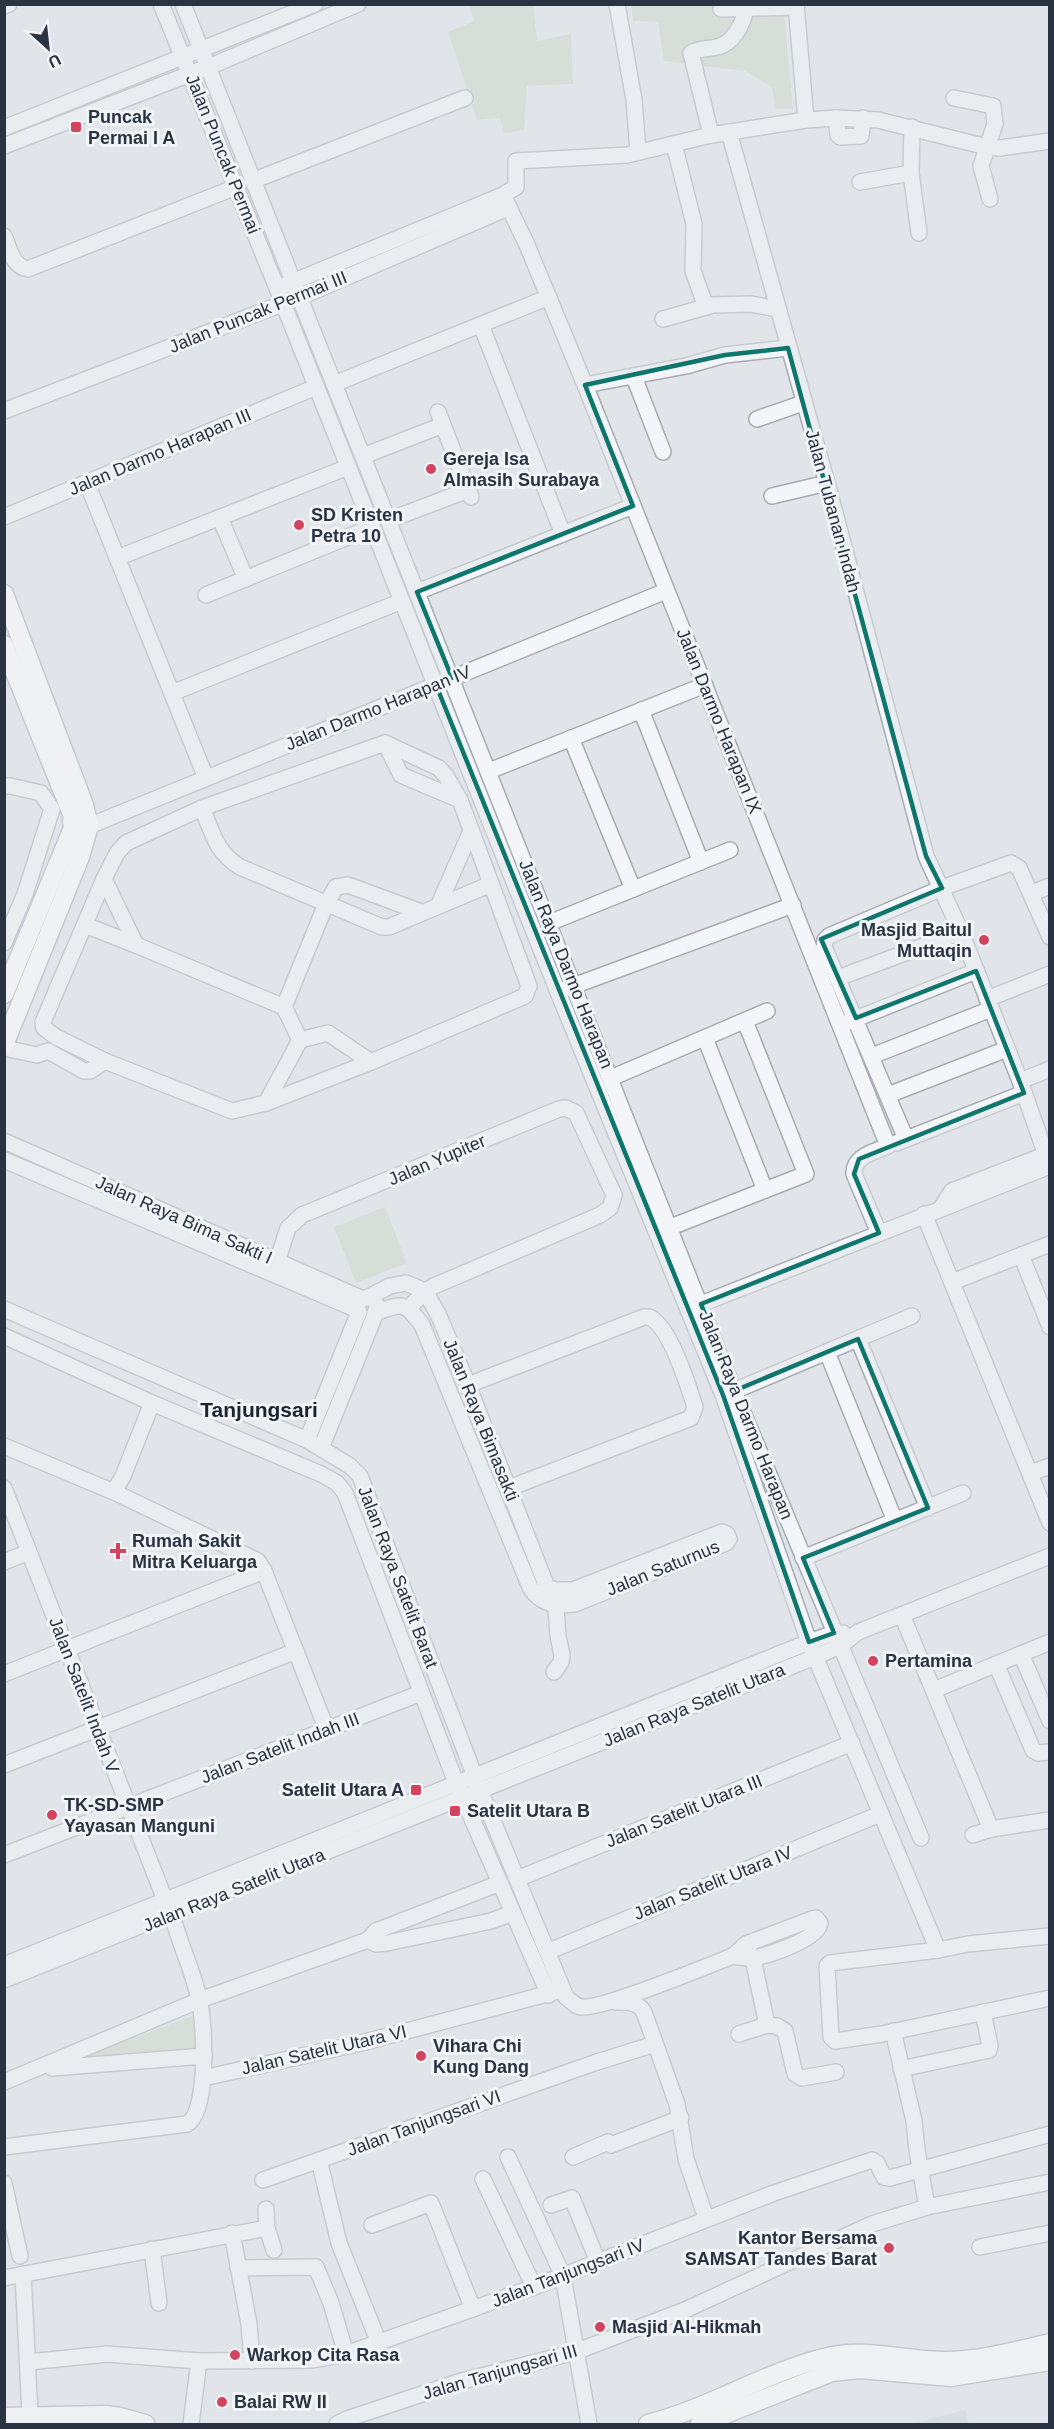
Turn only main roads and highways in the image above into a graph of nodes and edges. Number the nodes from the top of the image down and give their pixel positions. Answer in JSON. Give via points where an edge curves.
{"nodes":[{"id":1,"x":4,"y":594,"type":"edge"},
{"id":2,"x":4,"y":645,"type":"edge"},
{"id":3,"x":82,"y":824,"type":"junction"},
{"id":4,"x":4,"y":994,"type":"edge"},
{"id":5,"x":4,"y":1046,"type":"edge"},
{"id":6,"x":1050,"y":2343,"type":"edge"},
{"id":7,"x":1050,"y":2361,"type":"edge"},
{"id":8,"x":912,"y":2366,"type":"junction"},
{"id":9,"x":4,"y":2417,"type":"edge"},
{"id":10,"x":145,"y":2424,"type":"edge"},
{"id":11,"x":648,"y":2424,"type":"edge"},
{"id":12,"x":700,"y":2424,"type":"edge"}],
"edges":[{"from":1,"to":3,"type":"main road","via":[[84,805]]},
{"from":2,"to":3,"type":"main road"},
{"from":3,"to":4,"type":"main road"},
{"from":3,"to":5,"type":"main road","via":[[80,857]]},
{"from":6,"to":8,"type":"main road"},
{"from":7,"to":8,"type":"main road","via":[[957,2377]]},
{"from":8,"to":11,"type":"main road","via":[[865,2354],[832,2356]]},
{"from":8,"to":12,"type":"main road","via":[[832,2372]]},
{"from":9,"to":10,"type":"main road","via":[[106,2415]]}]}
